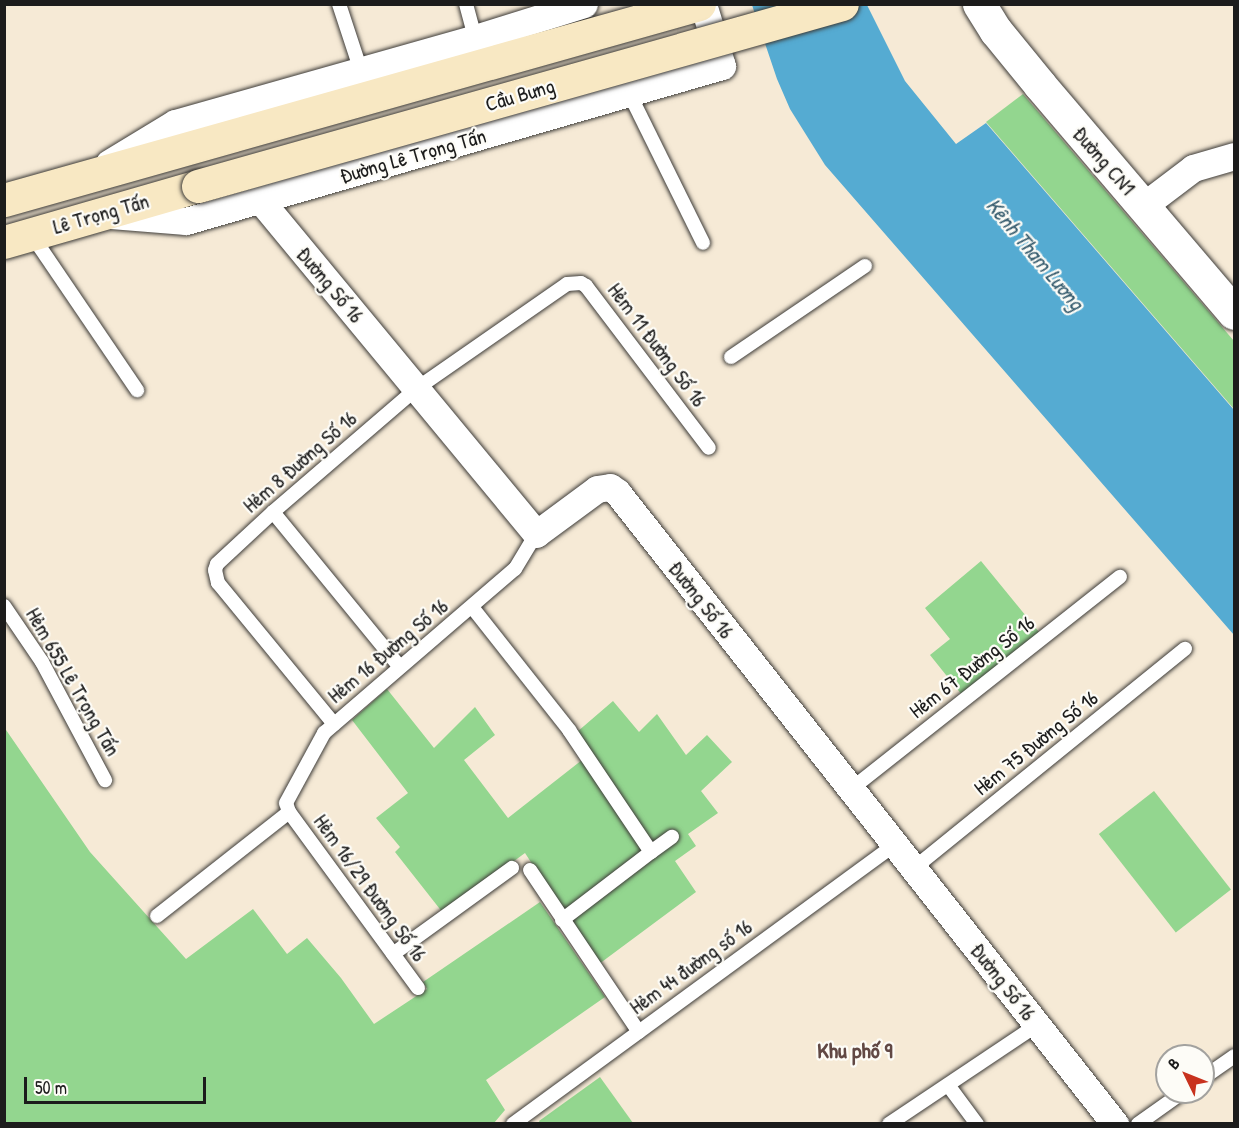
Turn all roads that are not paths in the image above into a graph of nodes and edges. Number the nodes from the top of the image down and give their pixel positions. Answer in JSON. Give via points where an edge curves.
{"nodes":[{"id":1,"x":339,"y":4,"type":"edge"},
{"id":2,"x":466,"y":4,"type":"edge"},
{"id":3,"x":584,"y":4,"type":"edge"},
{"id":4,"x":701,"y":4,"type":"edge"},
{"id":5,"x":842,"y":4,"type":"edge"},
{"id":6,"x":979,"y":4,"type":"edge"},
{"id":7,"x":475,"y":39,"type":"junction"},
{"id":8,"x":361,"y":71,"type":"junction"},
{"id":9,"x":629,"y":93,"type":"junction"},
{"id":10,"x":186,"y":149,"type":"joint"},
{"id":11,"x":1234,"y":156,"type":"edge"},
{"id":12,"x":90,"y":176,"type":"junction"},
{"id":13,"x":198,"y":186,"type":"joint"},
{"id":14,"x":7,"y":194,"type":"edge"},
{"id":15,"x":261,"y":201,"type":"junction"},
{"id":16,"x":1143,"y":206,"type":"junction"},
{"id":17,"x":101,"y":214,"type":"junction"},
{"id":18,"x":18,"y":238,"type":"edge"},
{"id":19,"x":703,"y":243,"type":"dead end"},
{"id":20,"x":865,"y":266,"type":"dead end"},
{"id":21,"x":1234,"y":313,"type":"edge"},
{"id":22,"x":731,"y":357,"type":"dead end"},
{"id":23,"x":416,"y":388,"type":"junction"},
{"id":24,"x":137,"y":390,"type":"dead end"},
{"id":25,"x":709,"y":448,"type":"dead end"},
{"id":26,"x":273,"y":512,"type":"junction"},
{"id":27,"x":536,"y":534,"type":"junction"},
{"id":28,"x":1120,"y":577,"type":"dead end"},
{"id":29,"x":4,"y":606,"type":"edge"},
{"id":30,"x":472,"y":607,"type":"junction"},
{"id":31,"x":1185,"y":649,"type":"dead end"},
{"id":32,"x":400,"y":667,"type":"junction"},
{"id":33,"x":334,"y":723,"type":"junction"},
{"id":34,"x":105,"y":780,"type":"dead end"},
{"id":35,"x":850,"y":790,"type":"junction"},
{"id":36,"x":288,"y":812,"type":"junction"},
{"id":37,"x":672,"y":837,"type":"dead end"},
{"id":38,"x":894,"y":845,"type":"junction"},
{"id":39,"x":651,"y":852,"type":"junction"},
{"id":40,"x":512,"y":868,"type":"dead end"},
{"id":41,"x":913,"y":869,"type":"junction"},
{"id":42,"x":530,"y":870,"type":"dead end"},
{"id":43,"x":157,"y":916,"type":"dead end"},
{"id":44,"x":562,"y":920,"type":"junction"},
{"id":45,"x":393,"y":954,"type":"junction"},
{"id":46,"x":418,"y":988,"type":"dead end"},
{"id":47,"x":1037,"y":1025,"type":"junction"},
{"id":48,"x":639,"y":1032,"type":"junction"},
{"id":49,"x":1234,"y":1056,"type":"edge"},
{"id":50,"x":1215,"y":1069,"type":"edge"},
{"id":51,"x":948,"y":1085,"type":"junction"},
{"id":52,"x":1166,"y":1104,"type":"edge"},
{"id":53,"x":513,"y":1124,"type":"edge"},
{"id":54,"x":889,"y":1124,"type":"edge"},
{"id":55,"x":977,"y":1124,"type":"edge"},
{"id":56,"x":1115,"y":1124,"type":"edge"},
{"id":57,"x":1138,"y":1124,"type":"edge"}],
"edges":[{"from":1,"to":8,"type":"lane"},
{"from":2,"to":7,"type":"lane"},
{"from":3,"to":7,"type":"street"},
{"from":4,"to":9,"type":"street","name":"Đường Lê Trọng Tấn","via":[[722,66]]},
{"from":4,"to":10,"type":"main road","name":"Cầu Bưng"},
{"from":5,"to":13,"type":"main road","name":"Cầu Bưng","bridge":true},
{"from":6,"to":16,"type":"street","name":"Đường CN1","via":[[1034,78]]},
{"from":7,"to":8,"type":"street"},
{"from":8,"to":12,"type":"street","via":[[175,123]]},
{"from":9,"to":15,"type":"street","name":"Đường Lê Trọng Tấn"},
{"from":9,"to":19,"type":"lane"},
{"from":10,"to":12,"type":"main road","name":"Lê Trọng Tấn"},
{"from":11,"to":16,"type":"street","via":[[1193,168]]},
{"from":12,"to":14,"type":"main road","name":"Lê Trọng Tấn"},
{"from":13,"to":17,"type":"main road","name":"Lê Trọng Tấn"},
{"from":15,"to":17,"type":"street","name":"Đường Lê Trọng Tấn","via":[[186,221]]},
{"from":15,"to":23,"type":"street","name":"Đường Số 16"},
{"from":16,"to":21,"type":"street","name":"Đường CN1"},
{"from":17,"to":18,"type":"main road","name":"Lê Trọng Tấn"},
{"from":18,"to":24,"type":"lane"},
{"from":20,"to":22,"type":"lane"},
{"from":23,"to":25,"type":"lane","name":"Hẻm 11 Đường Số 16","via":[[567,284],[580,283]]},
{"from":23,"to":26,"type":"lane","name":"Hẻm 8 Đường Số 16"},
{"from":23,"to":27,"type":"street","name":"Đường Số 16"},
{"from":26,"to":32,"type":"lane"},
{"from":26,"to":33,"type":"lane","name":"Hẻm 8 Đường Số 16","via":[[217,564],[218,583]]},
{"from":27,"to":30,"type":"lane","name":"Hẻm 16 Đường Số 16","via":[[518,566]]},
{"from":27,"to":35,"type":"street","name":"Đường Số 16","via":[[597,489],[604,486],[617,492]]},
{"from":28,"to":35,"type":"lane","name":"Hẻm 67 Đường Số 16"},
{"from":29,"to":34,"type":"lane","name":"Hẻm 655 Lê Trọng Tấn","via":[[42,662]]},
{"from":30,"to":32,"type":"lane","name":"Hẻm 16 Đường Số 16"},
{"from":30,"to":39,"type":"lane","via":[[569,730]]},
{"from":31,"to":41,"type":"lane","name":"Hẻm 75 Đường Số 16"},
{"from":32,"to":33,"type":"lane","name":"Hẻm 16 Đường Số 16"},
{"from":33,"to":36,"type":"lane","name":"Hẻm 16 Đường Số 16","via":[[312,753],[287,800]]},
{"from":35,"to":38,"type":"street","name":"Đường Số 16"},
{"from":36,"to":43,"type":"lane"},
{"from":36,"to":45,"type":"lane","name":"Hẻm 16/29 Đường Số 16"},
{"from":37,"to":39,"type":"lane"},
{"from":38,"to":41,"type":"street","name":"Đường Số 16"},
{"from":38,"to":48,"type":"lane","name":"Hẻm 44 đường số 16"},
{"from":39,"to":44,"type":"lane"},
{"from":40,"to":45,"type":"lane"},
{"from":41,"to":47,"type":"street","name":"Đường Số 16"},
{"from":42,"to":44,"type":"lane"},
{"from":44,"to":48,"type":"lane"},
{"from":45,"to":46,"type":"lane","name":"Hẻm 16/29 Đường Số 16"},
{"from":47,"to":51,"type":"lane"},
{"from":47,"to":56,"type":"street","name":"Đường Số 16"},
{"from":48,"to":53,"type":"lane","name":"Hẻm 44 đường số 16"},
{"from":49,"to":50,"type":"lane"},
{"from":51,"to":54,"type":"lane"},
{"from":51,"to":55,"type":"lane"},
{"from":52,"to":57,"type":"lane"}]}
